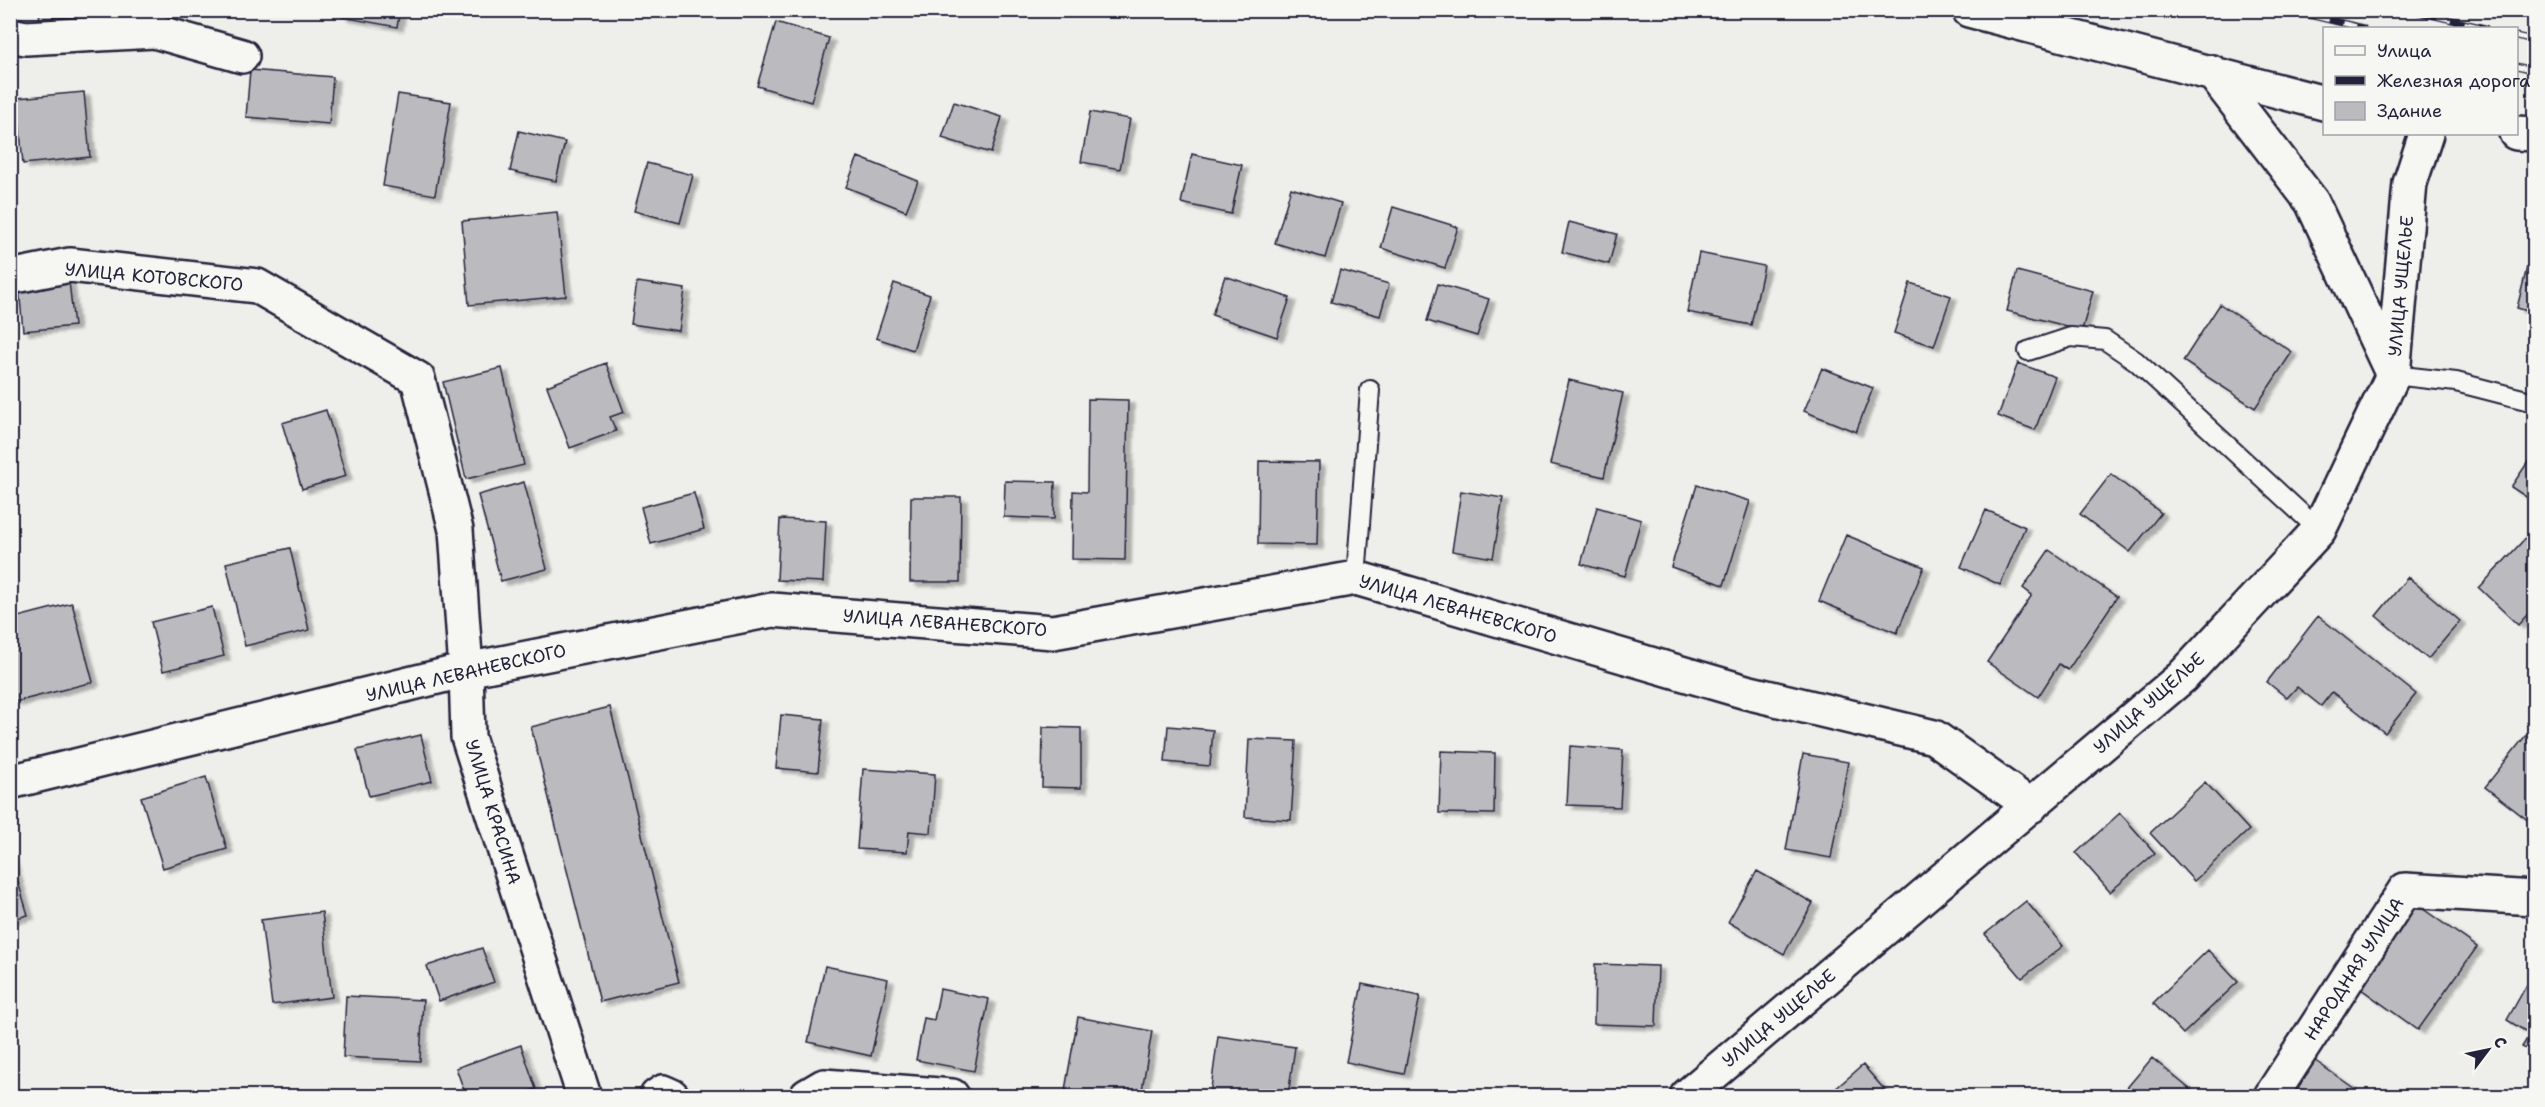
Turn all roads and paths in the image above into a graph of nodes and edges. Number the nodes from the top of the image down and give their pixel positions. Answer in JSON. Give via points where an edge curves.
{"nodes":[{"id":1,"x":1969,"y":10,"type":"edge"},
{"id":2,"x":10,"y":35,"type":"edge"},
{"id":3,"x":242,"y":56,"type":"dead end"},
{"id":4,"x":2212,"y":72,"type":"junction"},
{"id":5,"x":2323,"y":102,"type":"edge"},
{"id":6,"x":2518,"y":133,"type":"edge"},
{"id":7,"x":2535,"y":134,"type":"edge"},
{"id":8,"x":2426,"y":135,"type":"edge"},
{"id":9,"x":10,"y":277,"type":"edge"},
{"id":10,"x":2028,"y":351,"type":"dead end"},
{"id":11,"x":2393,"y":375,"type":"junction"},
{"id":12,"x":418,"y":379,"type":"joint"},
{"id":13,"x":1370,"y":390,"type":"dead end"},
{"id":14,"x":2535,"y":402,"type":"edge"},
{"id":15,"x":2319,"y":530,"type":"junction"},
{"id":16,"x":1356,"y":579,"type":"junction"},
{"id":17,"x":466,"y":670,"type":"junction"},
{"id":18,"x":10,"y":782,"type":"edge"},
{"id":19,"x":2031,"y":806,"type":"junction"},
{"id":20,"x":2535,"y":898,"type":"edge"},
{"id":21,"x":584,"y":1096,"type":"edge"},
{"id":22,"x":657,"y":1096,"type":"edge"},
{"id":23,"x":672,"y":1096,"type":"edge"},
{"id":24,"x":807,"y":1096,"type":"edge"},
{"id":25,"x":952,"y":1096,"type":"edge"},
{"id":26,"x":1687,"y":1096,"type":"edge"},
{"id":27,"x":2271,"y":1096,"type":"edge"}],
"edges":[{"from":1,"to":4,"type":"street"},
{"from":2,"to":3,"type":"street","via":[[26,38],[154,31]]},
{"from":4,"to":5,"type":"street"},
{"from":4,"to":11,"type":"street","via":[[2312,202]]},
{"from":6,"to":7,"type":"street"},
{"from":8,"to":11,"type":"street","name":"УЛИЦА УЩЕЛЬЕ","via":[[2410,183]]},
{"from":9,"to":12,"type":"street","name":"УЛИЦА КОТОВСКОГО","via":[[70,265],[257,286]]},
{"from":10,"to":15,"type":"lane","via":[[2071,337],[2105,340],[2136,361]]},
{"from":11,"to":14,"type":"lane","via":[[2456,382]]},
{"from":11,"to":15,"type":"street","name":"УЛИЦА УЩЕЛЬЕ"},
{"from":12,"to":17,"type":"street","name":"УЛИЦА КРАСИНА","via":[[456,530]]},
{"from":13,"to":16,"type":"lane"},
{"from":15,"to":19,"type":"street","name":"УЛИЦА УЩЕЛЬЕ","via":[[2182,677]]},
{"from":16,"to":17,"type":"street","name":"УЛИЦА ЛЕВАНЕВСКОГО","via":[[1053,632],[772,610]]},
{"from":16,"to":19,"type":"street","name":"УЛИЦА ЛЕВАНЕВСКОГО","via":[[1746,692],[1934,737]]},
{"from":17,"to":18,"type":"street","name":"УЛИЦА ЛЕВАНЕВСКОГО"},
{"from":17,"to":21,"type":"street","name":"УЛИЦА КРАСИНА","via":[[468,738]]},
{"from":19,"to":26,"type":"street","name":"УЛИЦА УЩЕЛЬЕ"},
{"from":20,"to":27,"type":"street","name":"НАРОДНАЯ УЛИЦА","via":[[2406,890]]},
{"from":22,"to":23,"type":"street","via":[[663,1092]]},
{"from":24,"to":25,"type":"street","via":[[824,1086]]}]}
